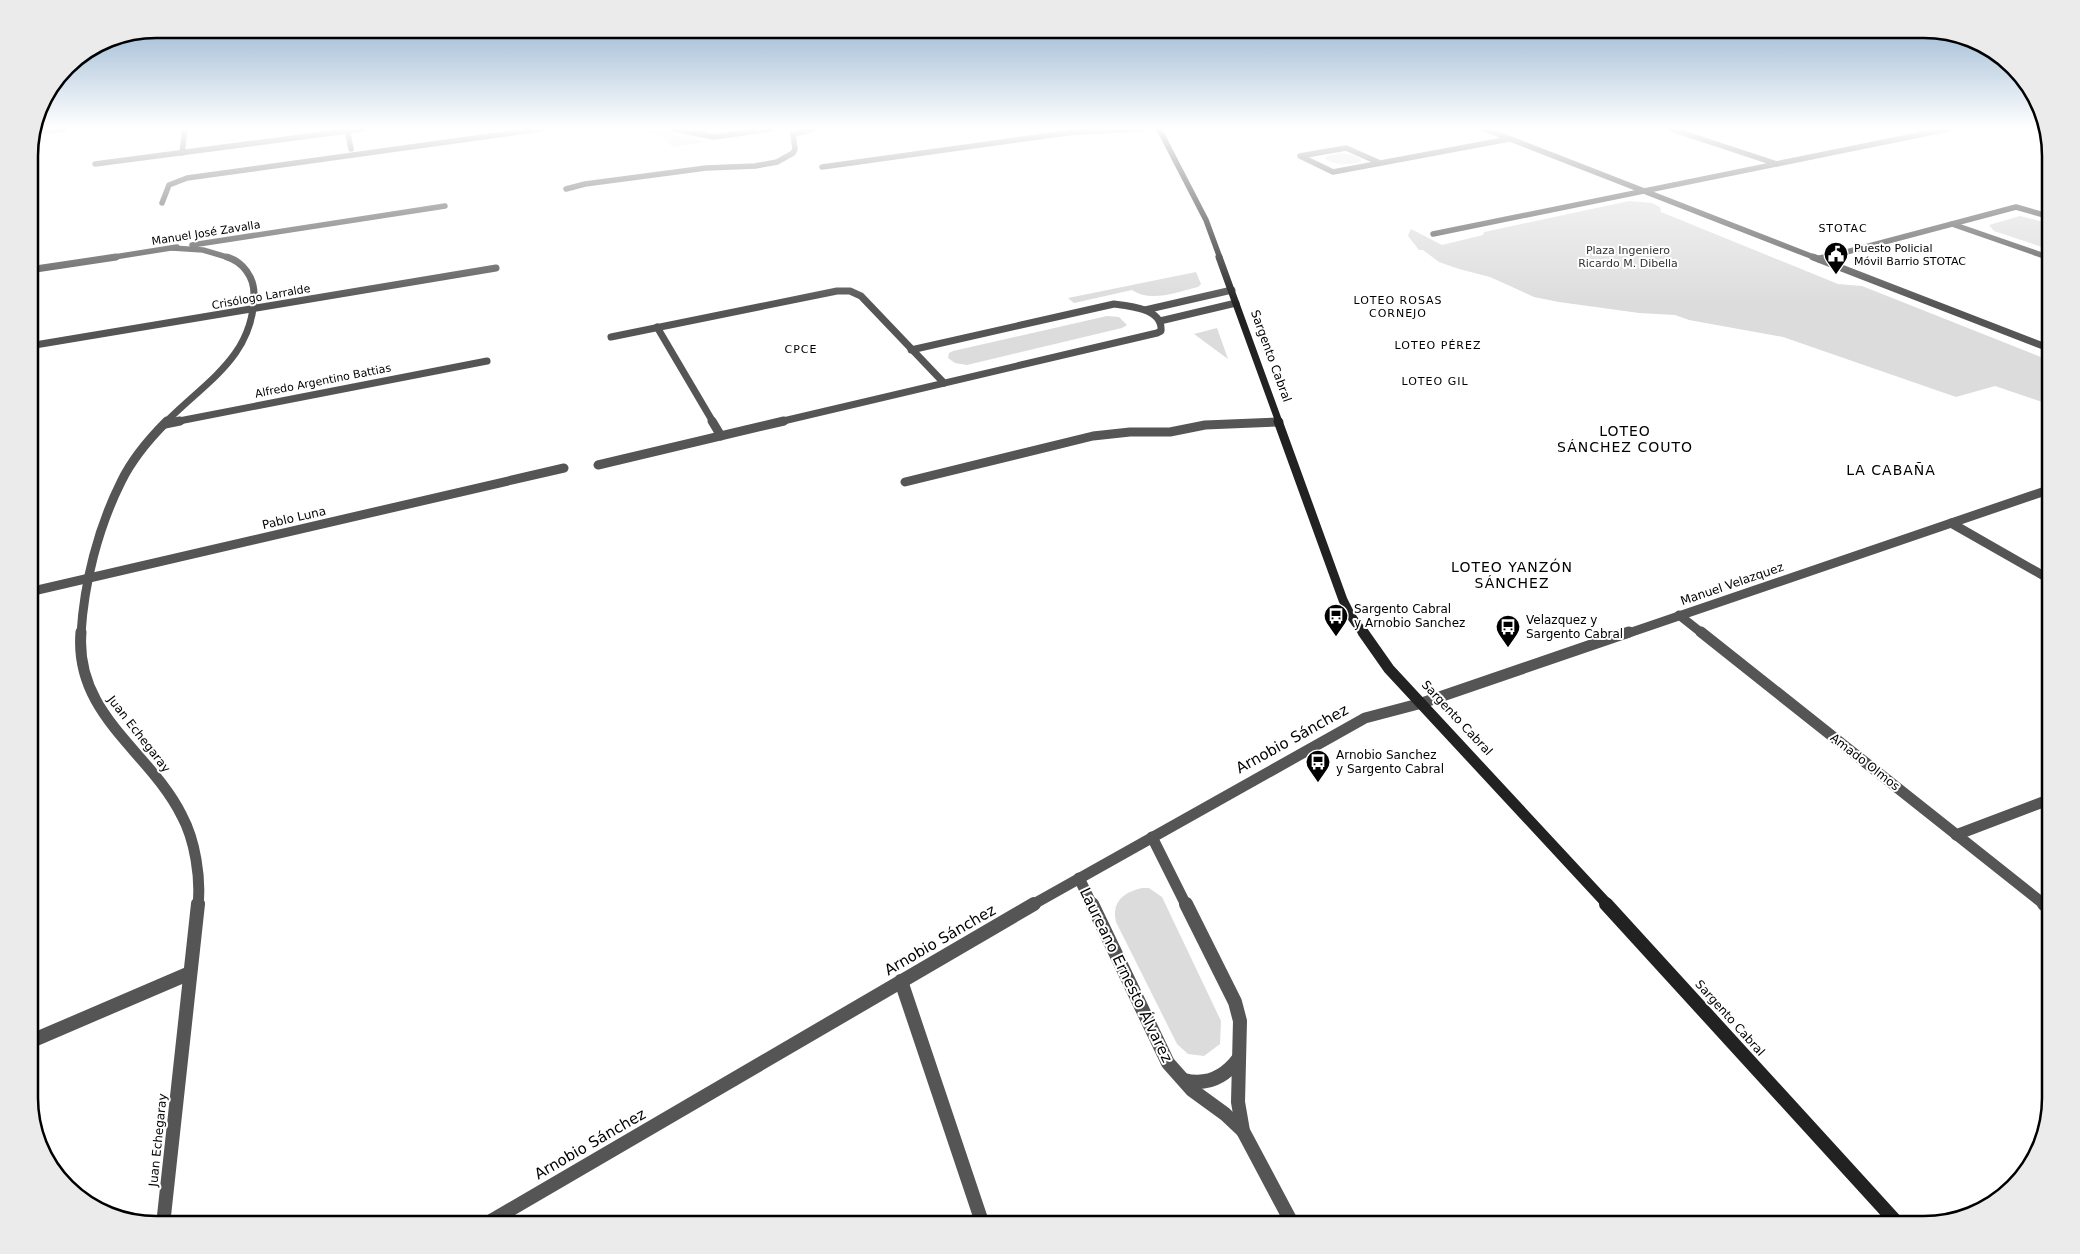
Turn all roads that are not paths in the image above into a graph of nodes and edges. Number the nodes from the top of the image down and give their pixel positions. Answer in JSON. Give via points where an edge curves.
{"nodes":[{"id":1,"x":166,"y":188,"type":"edge"},
{"id":2,"x":572,"y":188,"type":"edge"},
{"id":3,"x":1189,"y":188,"type":"edge"},
{"id":4,"x":1636,"y":188,"type":"edge"},
{"id":5,"x":1659,"y":188,"type":"edge"},
{"id":6,"x":566,"y":189,"type":"dead end"},
{"id":7,"x":1642,"y":190,"type":"junction"},
{"id":8,"x":162,"y":203,"type":"dead end"},
{"id":9,"x":445,"y":206,"type":"dead end"},
{"id":10,"x":2042,"y":214,"type":"edge"},
{"id":11,"x":1951,"y":224,"type":"junction"},
{"id":12,"x":1433,"y":234,"type":"dead end"},
{"id":13,"x":172,"y":248,"type":"junction"},
{"id":14,"x":2042,"y":255,"type":"edge"},
{"id":15,"x":1819,"y":259,"type":"junction"},
{"id":16,"x":496,"y":268,"type":"dead end"},
{"id":17,"x":38,"y":269,"type":"edge"},
{"id":18,"x":1232,"y":290,"type":"junction"},
{"id":19,"x":1236,"y":303,"type":"junction"},
{"id":20,"x":254,"y":309,"type":"junction"},
{"id":21,"x":1145,"y":310,"type":"junction"},
{"id":22,"x":1160,"y":321,"type":"junction"},
{"id":23,"x":657,"y":327,"type":"junction"},
{"id":24,"x":611,"y":336,"type":"dead end"},
{"id":25,"x":38,"y":345,"type":"edge"},
{"id":26,"x":2042,"y":346,"type":"edge"},
{"id":27,"x":911,"y":350,"type":"junction"},
{"id":28,"x":487,"y":361,"type":"dead end"},
{"id":29,"x":944,"y":383,"type":"junction"},
{"id":30,"x":1279,"y":422,"type":"junction"},
{"id":31,"x":164,"y":424,"type":"junction"},
{"id":32,"x":721,"y":436,"type":"junction"},
{"id":33,"x":598,"y":465,"type":"dead end"},
{"id":34,"x":564,"y":468,"type":"dead end"},
{"id":35,"x":905,"y":482,"type":"dead end"},
{"id":36,"x":2042,"y":492,"type":"edge"},
{"id":37,"x":1951,"y":523,"type":"junction"},
{"id":38,"x":2042,"y":575,"type":"edge"},
{"id":39,"x":90,"y":578,"type":"junction"},
{"id":40,"x":38,"y":590,"type":"edge"},
{"id":41,"x":1678,"y":616,"type":"junction"},
{"id":42,"x":1422,"y":703,"type":"junction"},
{"id":43,"x":2042,"y":802,"type":"edge"},
{"id":44,"x":1956,"y":834,"type":"junction"},
{"id":45,"x":1152,"y":837,"type":"junction"},
{"id":46,"x":1079,"y":878,"type":"junction"},
{"id":47,"x":2042,"y":903,"type":"edge"},
{"id":48,"x":190,"y":973,"type":"junction"},
{"id":49,"x":901,"y":981,"type":"junction"},
{"id":50,"x":38,"y":1038,"type":"edge"},
{"id":51,"x":1239,"y":1058,"type":"junction"},
{"id":52,"x":1181,"y":1079,"type":"junction"},
{"id":53,"x":1243,"y":1131,"type":"junction"},
{"id":54,"x":164,"y":1216,"type":"edge"},
{"id":55,"x":499,"y":1216,"type":"edge"},
{"id":56,"x":980,"y":1216,"type":"edge"},
{"id":57,"x":1288,"y":1216,"type":"edge"},
{"id":58,"x":1891,"y":1216,"type":"edge"}],
"edges":[{"from":1,"to":8,"type":"street"},
{"from":2,"to":6,"type":"street"},
{"from":3,"to":18,"type":"main road","name":"Sargento Cabral","via":[[1206,220]]},
{"from":4,"to":7,"type":"street"},
{"from":5,"to":7,"type":"street"},
{"from":7,"to":12,"type":"street"},
{"from":7,"to":15,"type":"street"},
{"from":9,"to":13,"type":"street","name":"Manuel José Zavalla"},
{"from":10,"to":11,"type":"street","via":[[2016,207]]},
{"from":11,"to":14,"type":"street"},
{"from":11,"to":15,"type":"street"},
{"from":13,"to":17,"type":"street","name":"Manuel José Zavalla"},
{"from":13,"to":20,"type":"street","name":"Juan Echegaray","via":[[209,251],[245,267],[254,282]]},
{"from":15,"to":26,"type":"street"},
{"from":16,"to":20,"type":"street","name":"Crisólogo Larralde"},
{"from":18,"to":19,"type":"main road","name":"Sargento Cabral"},
{"from":18,"to":21,"type":"street"},
{"from":19,"to":22,"type":"street"},
{"from":19,"to":30,"type":"main road","name":"Sargento Cabral"},
{"from":20,"to":25,"type":"street","name":"Crisólogo Larralde"},
{"from":20,"to":31,"type":"street","name":"Juan Echegaray","via":[[241,349]]},
{"from":21,"to":22,"type":"street"},
{"from":21,"to":27,"type":"street","via":[[1114,304]]},
{"from":22,"to":29,"type":"street","via":[[1162,328],[1157,333]]},
{"from":23,"to":24,"type":"street"},
{"from":23,"to":27,"type":"street","via":[[850,291],[861,296]]},
{"from":23,"to":32,"type":"street"},
{"from":27,"to":29,"type":"street"},
{"from":28,"to":31,"type":"street","name":"Alfredo Argentino Battias"},
{"from":29,"to":32,"type":"street"},
{"from":30,"to":35,"type":"street","via":[[1205,425],[1170,432],[1093,436]]},
{"from":30,"to":42,"type":"main road","name":"Sargento Cabral","via":[[1351,616],[1389,669]]},
{"from":31,"to":39,"type":"street","name":"Juan Echegaray","via":[[121,481]]},
{"from":32,"to":33,"type":"street"},
{"from":34,"to":39,"type":"street","name":"Pablo Luna"},
{"from":36,"to":37,"type":"street","name":"Manuel Velazquez"},
{"from":37,"to":38,"type":"street"},
{"from":37,"to":41,"type":"street","name":"Manuel Velazquez"},
{"from":39,"to":40,"type":"street","name":"Pablo Luna"},
{"from":39,"to":48,"type":"street","name":"Juan Echegaray","via":[[80,636],[86,680],[108,720],[180,811],[189,832],[198,901]]},
{"from":41,"to":42,"type":"street","name":"Manuel Velazquez"},
{"from":41,"to":44,"type":"street","name":"Amado Olmos"},
{"from":42,"to":45,"type":"street","name":"Arnobio Sánchez","via":[[1365,718]]},
{"from":42,"to":58,"type":"main road","name":"Sargento Cabral"},
{"from":43,"to":44,"type":"street"},
{"from":44,"to":47,"type":"street","name":"Amado Olmos"},
{"from":45,"to":46,"type":"street","name":"Arnobio Sánchez"},
{"from":45,"to":51,"type":"street","name":"Laureano Ernesto Álvarez","via":[[1235,1002],[1240,1021]]},
{"from":46,"to":49,"type":"street","name":"Arnobio Sánchez"},
{"from":46,"to":52,"type":"street","name":"Laureano Ernesto Álvarez","via":[[1168,1063]]},
{"from":48,"to":50,"type":"street"},
{"from":48,"to":54,"type":"street","name":"Juan Echegaray"},
{"from":49,"to":55,"type":"street","name":"Arnobio Sánchez"},
{"from":49,"to":56,"type":"street"},
{"from":51,"to":52,"type":"street","via":[[1228,1071],[1207,1082],[1194,1084]]},
{"from":51,"to":53,"type":"street","name":"Laureano Ernesto Álvarez","via":[[1238,1102]]},
{"from":52,"to":53,"type":"street","name":"Laureano Ernesto Álvarez"},
{"from":53,"to":57,"type":"street","name":"Laureano Ernesto Álvarez"}]}
